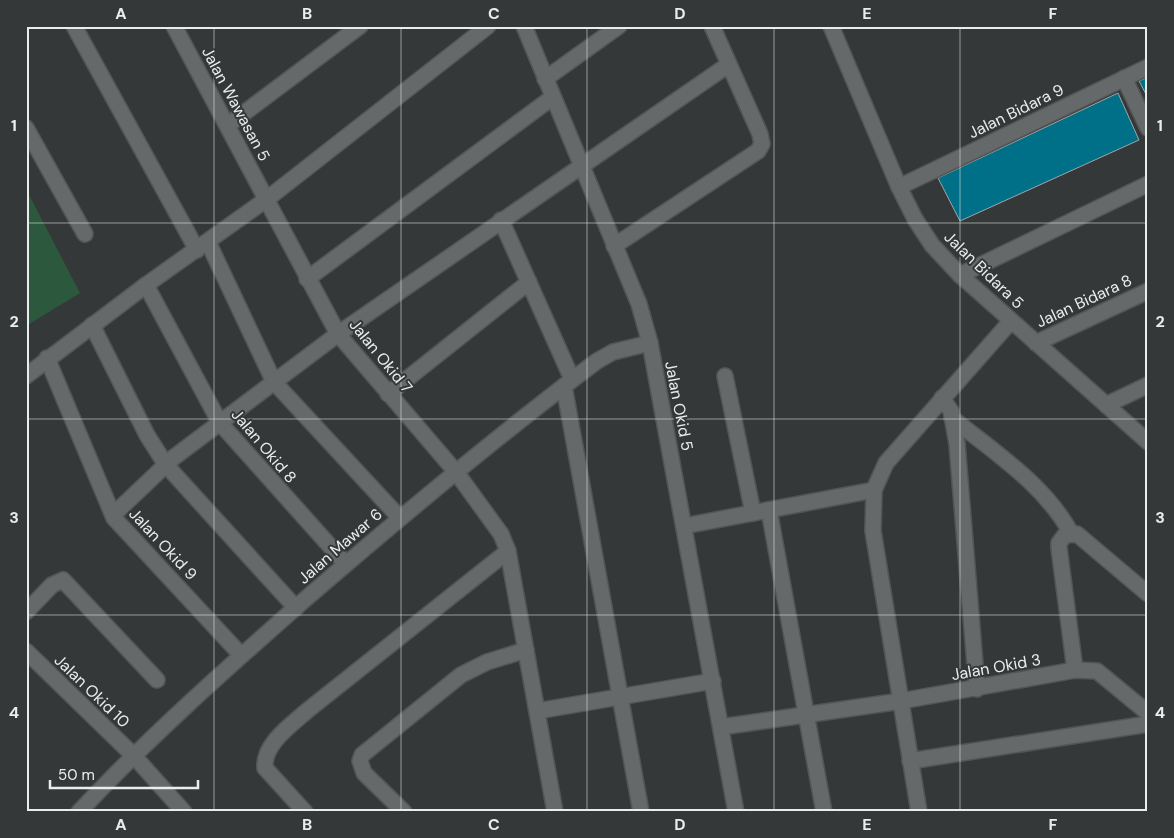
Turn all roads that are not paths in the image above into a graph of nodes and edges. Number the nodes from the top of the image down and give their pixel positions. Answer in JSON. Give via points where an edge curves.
{"nodes":[{"id":1,"x":74,"y":26,"type":"edge"},
{"id":2,"x":174,"y":26,"type":"edge"},
{"id":3,"x":360,"y":26,"type":"edge"},
{"id":4,"x":488,"y":26,"type":"edge"},
{"id":5,"x":524,"y":26,"type":"edge"},
{"id":6,"x":619,"y":26,"type":"edge"},
{"id":7,"x":712,"y":26,"type":"edge"},
{"id":8,"x":831,"y":26,"type":"edge"},
{"id":9,"x":728,"y":65,"type":"junction"},
{"id":10,"x":1148,"y":67,"type":"edge"},
{"id":11,"x":1124,"y":78,"type":"junction"},
{"id":12,"x":545,"y":79,"type":"junction"},
{"id":13,"x":553,"y":98,"type":"junction"},
{"id":14,"x":228,"y":125,"type":"junction"},
{"id":15,"x":26,"y":128,"type":"edge"},
{"id":16,"x":1148,"y":128,"type":"edge"},
{"id":17,"x":581,"y":166,"type":"junction"},
{"id":18,"x":1148,"y":184,"type":"edge"},
{"id":19,"x":899,"y":187,"type":"junction"},
{"id":20,"x":267,"y":199,"type":"junction"},
{"id":21,"x":501,"y":220,"type":"junction"},
{"id":22,"x":85,"y":234,"type":"dead end"},
{"id":23,"x":202,"y":246,"type":"junction"},
{"id":24,"x":614,"y":246,"type":"junction"},
{"id":25,"x":960,"y":275,"type":"junction"},
{"id":26,"x":307,"y":278,"type":"junction"},
{"id":27,"x":529,"y":282,"type":"junction"},
{"id":28,"x":146,"y":285,"type":"junction"},
{"id":29,"x":1148,"y":291,"type":"edge"},
{"id":30,"x":1011,"y":321,"type":"junction"},
{"id":31,"x":92,"y":325,"type":"junction"},
{"id":32,"x":338,"y":334,"type":"junction"},
{"id":33,"x":650,"y":343,"type":"junction"},
{"id":34,"x":1036,"y":343,"type":"junction"},
{"id":35,"x":47,"y":358,"type":"junction"},
{"id":36,"x":26,"y":376,"type":"edge"},
{"id":37,"x":725,"y":376,"type":"dead end"},
{"id":38,"x":274,"y":382,"type":"junction"},
{"id":39,"x":568,"y":383,"type":"junction"},
{"id":40,"x":1148,"y":385,"type":"edge"},
{"id":41,"x":388,"y":394,"type":"junction"},
{"id":42,"x":942,"y":398,"type":"junction"},
{"id":43,"x":1106,"y":405,"type":"junction"},
{"id":44,"x":952,"y":418,"type":"junction"},
{"id":45,"x":220,"y":424,"type":"junction"},
{"id":46,"x":1148,"y":442,"type":"edge"},
{"id":47,"x":166,"y":465,"type":"junction"},
{"id":48,"x":456,"y":472,"type":"junction"},
{"id":49,"x":874,"y":490,"type":"junction"},
{"id":50,"x":769,"y":510,"type":"junction"},
{"id":51,"x":753,"y":513,"type":"junction"},
{"id":52,"x":113,"y":515,"type":"junction"},
{"id":53,"x":400,"y":518,"type":"junction"},
{"id":54,"x":684,"y":526,"type":"junction"},
{"id":55,"x":1071,"y":533,"type":"junction"},
{"id":56,"x":508,"y":551,"type":"junction"},
{"id":57,"x":346,"y":564,"type":"junction"},
{"id":58,"x":1148,"y":594,"type":"edge"},
{"id":59,"x":296,"y":608,"type":"junction"},
{"id":60,"x":26,"y":612,"type":"edge"},
{"id":61,"x":526,"y":650,"type":"junction"},
{"id":62,"x":26,"y":651,"type":"edge"},
{"id":63,"x":241,"y":655,"type":"junction"},
{"id":64,"x":1075,"y":670,"type":"junction"},
{"id":65,"x":158,"y":680,"type":"dead end"},
{"id":66,"x":713,"y":681,"type":"junction"},
{"id":67,"x":977,"y":689,"type":"junction"},
{"id":68,"x":621,"y":696,"type":"junction"},
{"id":69,"x":901,"y":701,"type":"junction"},
{"id":70,"x":537,"y":711,"type":"junction"},
{"id":71,"x":1148,"y":713,"type":"edge"},
{"id":72,"x":808,"y":714,"type":"junction"},
{"id":73,"x":1148,"y":724,"type":"edge"},
{"id":74,"x":722,"y":727,"type":"junction"},
{"id":75,"x":133,"y":756,"type":"junction"},
{"id":76,"x":910,"y":761,"type":"junction"},
{"id":77,"x":80,"y":812,"type":"edge"},
{"id":78,"x":184,"y":812,"type":"edge"},
{"id":79,"x":305,"y":812,"type":"edge"},
{"id":80,"x":404,"y":812,"type":"edge"},
{"id":81,"x":555,"y":812,"type":"edge"},
{"id":82,"x":641,"y":812,"type":"edge"},
{"id":83,"x":736,"y":812,"type":"edge"},
{"id":84,"x":824,"y":812,"type":"edge"},
{"id":85,"x":919,"y":812,"type":"edge"}],
"edges":[{"from":1,"to":23,"type":"street"},
{"from":2,"to":14,"type":"street","name":"Jalan Wawasan 5"},
{"from":3,"to":14,"type":"street"},
{"from":4,"to":20,"type":"street"},
{"from":5,"to":12,"type":"street","name":"Jalan Okid 5"},
{"from":6,"to":12,"type":"street"},
{"from":7,"to":9,"type":"street"},
{"from":8,"to":19,"type":"street","name":"Jalan Bidara 5"},
{"from":9,"to":17,"type":"street"},
{"from":9,"to":24,"type":"street","via":[[760,134],[762,144],[758,151]]},
{"from":10,"to":11,"type":"street","name":"Jalan Bidara 9"},
{"from":11,"to":16,"type":"street"},
{"from":11,"to":19,"type":"street","name":"Jalan Bidara 9"},
{"from":12,"to":13,"type":"street","name":"Jalan Okid 5"},
{"from":13,"to":17,"type":"street","name":"Jalan Okid 5"},
{"from":13,"to":26,"type":"street"},
{"from":14,"to":20,"type":"street","name":"Jalan Wawasan 5"},
{"from":15,"to":22,"type":"street"},
{"from":17,"to":21,"type":"street"},
{"from":17,"to":24,"type":"street","name":"Jalan Okid 5"},
{"from":18,"to":25,"type":"street"},
{"from":19,"to":25,"type":"street","name":"Jalan Bidara 5","via":[[932,245]]},
{"from":20,"to":23,"type":"street"},
{"from":20,"to":26,"type":"street","name":"Jalan Okid 7"},
{"from":21,"to":27,"type":"street"},
{"from":21,"to":32,"type":"street"},
{"from":23,"to":28,"type":"street"},
{"from":23,"to":38,"type":"street"},
{"from":24,"to":33,"type":"street","name":"Jalan Okid 5","via":[[640,304]]},
{"from":25,"to":30,"type":"street","name":"Jalan Bidara 5"},
{"from":26,"to":32,"type":"street","name":"Jalan Okid 7"},
{"from":27,"to":39,"type":"street"},
{"from":27,"to":41,"type":"street"},
{"from":28,"to":31,"type":"street"},
{"from":28,"to":45,"type":"street","name":"Jalan Okid 8"},
{"from":29,"to":34,"type":"street","name":"Jalan Bidara 8"},
{"from":30,"to":34,"type":"street","name":"Jalan Bidara 5"},
{"from":30,"to":42,"type":"street"},
{"from":31,"to":35,"type":"street"},
{"from":31,"to":47,"type":"street","via":[[146,435]]},
{"from":32,"to":38,"type":"street"},
{"from":32,"to":41,"type":"street","name":"Jalan Okid 7"},
{"from":33,"to":39,"type":"street","name":"Jalan Mawar 6","via":[[613,352]]},
{"from":33,"to":54,"type":"street","name":"Jalan Okid 5"},
{"from":34,"to":43,"type":"street","name":"Jalan Bidara 5"},
{"from":35,"to":36,"type":"street"},
{"from":35,"to":52,"type":"street","name":"Jalan Okid 9"},
{"from":37,"to":51,"type":"street"},
{"from":38,"to":45,"type":"street"},
{"from":38,"to":53,"type":"street"},
{"from":39,"to":48,"type":"street","name":"Jalan Mawar 6"},
{"from":39,"to":68,"type":"street"},
{"from":40,"to":43,"type":"street"},
{"from":41,"to":48,"type":"street","name":"Jalan Okid 7"},
{"from":42,"to":44,"type":"street"},
{"from":42,"to":49,"type":"street","via":[[886,463]]},
{"from":43,"to":46,"type":"street","name":"Jalan Bidara 5"},
{"from":44,"to":55,"type":"street","via":[[1040,490],[1060,513]]},
{"from":44,"to":67,"type":"street"},
{"from":45,"to":47,"type":"street"},
{"from":45,"to":57,"type":"street","name":"Jalan Okid 8"},
{"from":47,"to":52,"type":"street"},
{"from":47,"to":59,"type":"street"},
{"from":48,"to":53,"type":"street","name":"Jalan Mawar 6"},
{"from":48,"to":56,"type":"street","name":"Jalan Okid 7","via":[[502,534]]},
{"from":49,"to":50,"type":"street"},
{"from":49,"to":69,"type":"street","via":[[873,532]]},
{"from":50,"to":51,"type":"street"},
{"from":50,"to":72,"type":"street"},
{"from":51,"to":54,"type":"street"},
{"from":52,"to":63,"type":"street","name":"Jalan Okid 9"},
{"from":53,"to":57,"type":"street","name":"Jalan Mawar 6"},
{"from":54,"to":66,"type":"street","name":"Jalan Okid 5"},
{"from":55,"to":58,"type":"street"},
{"from":55,"to":64,"type":"street","via":[[1061,539],[1059,548]]},
{"from":56,"to":61,"type":"street","name":"Jalan Okid 7"},
{"from":56,"to":79,"type":"street","via":[[308,710],[268,751],[265,768]]},
{"from":57,"to":59,"type":"street","name":"Jalan Mawar 6"},
{"from":59,"to":63,"type":"street","name":"Jalan Mawar 6"},
{"from":60,"to":65,"type":"street","via":[[52,585],[63,580]]},
{"from":61,"to":70,"type":"street","name":"Jalan Okid 7"},
{"from":61,"to":80,"type":"street","via":[[487,662],[461,675],[362,755],[360,761],[364,773]]},
{"from":62,"to":75,"type":"street","name":"Jalan Okid 10"},
{"from":63,"to":75,"type":"street","name":"Jalan Mawar 6"},
{"from":64,"to":67,"type":"street","name":"Jalan Okid 3"},
{"from":64,"to":71,"type":"street","name":"Jalan Okid 3","via":[[1097,671]]},
{"from":66,"to":68,"type":"street"},
{"from":66,"to":74,"type":"street","name":"Jalan Okid 5"},
{"from":67,"to":69,"type":"street","name":"Jalan Okid 3"},
{"from":68,"to":70,"type":"street"},
{"from":68,"to":82,"type":"street"},
{"from":69,"to":72,"type":"street","name":"Jalan Okid 3"},
{"from":69,"to":76,"type":"street"},
{"from":70,"to":81,"type":"street","name":"Jalan Okid 7"},
{"from":72,"to":74,"type":"street","name":"Jalan Okid 3"},
{"from":72,"to":84,"type":"street"},
{"from":73,"to":76,"type":"street"},
{"from":74,"to":83,"type":"street","name":"Jalan Okid 5"},
{"from":75,"to":77,"type":"street","name":"Jalan Mawar 6"},
{"from":75,"to":78,"type":"street","name":"Jalan Okid 10"},
{"from":76,"to":85,"type":"street"}]}
